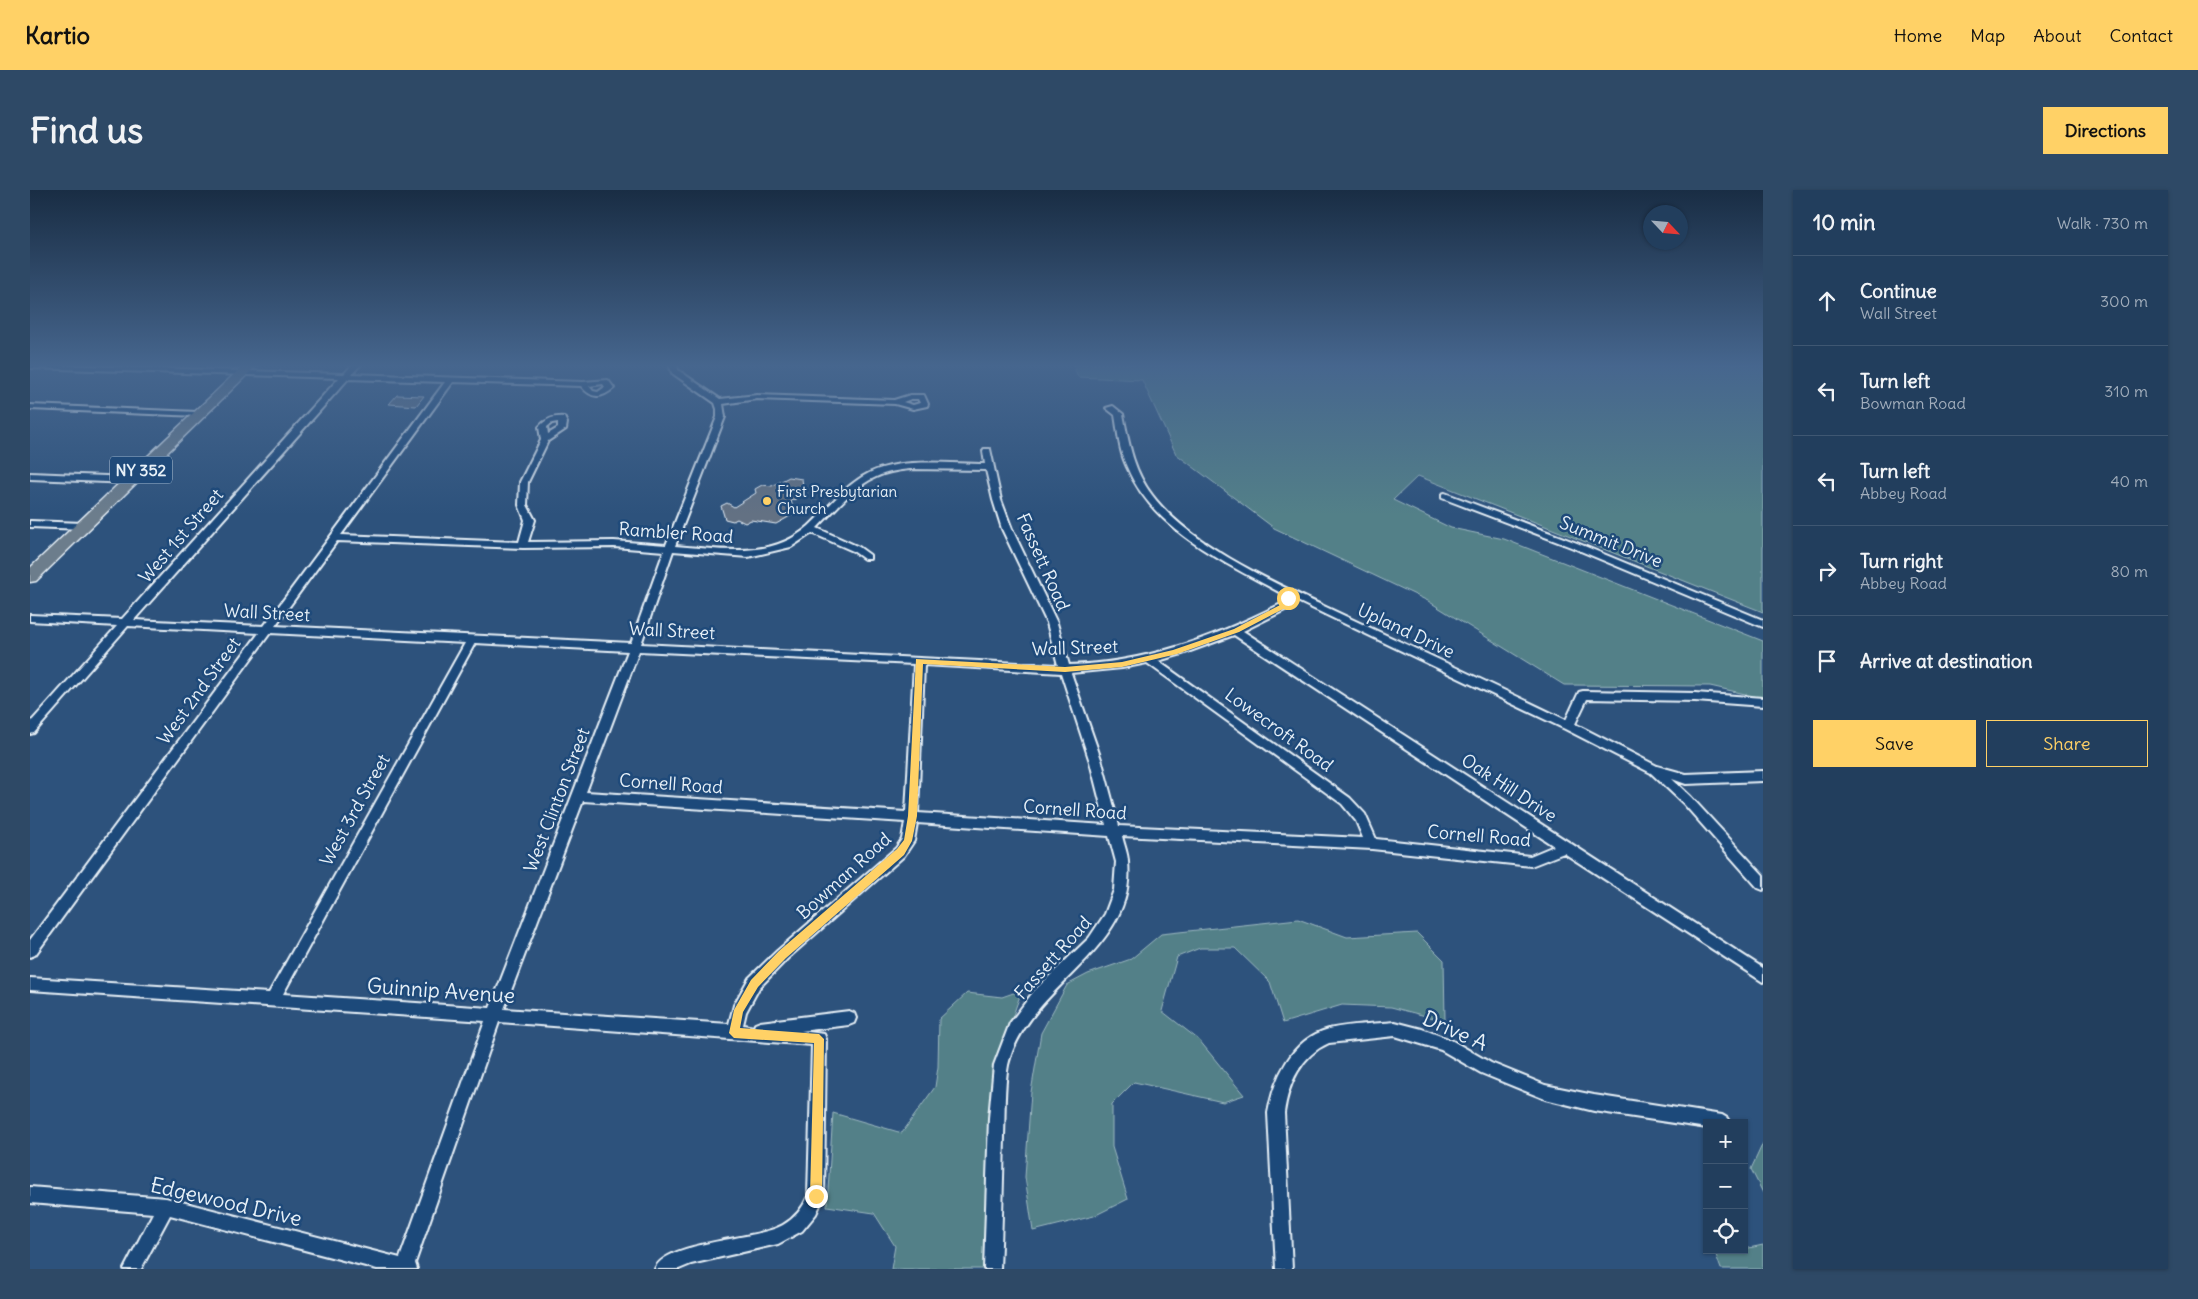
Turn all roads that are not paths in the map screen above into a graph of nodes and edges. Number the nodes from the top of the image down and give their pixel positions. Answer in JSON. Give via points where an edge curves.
{"nodes":[{"id":1,"x":198,"y":414,"type":"edge"},
{"id":2,"x":310,"y":414,"type":"edge"},
{"id":3,"x":425,"y":414,"type":"edge"},
{"id":4,"x":721,"y":414,"type":"edge"},
{"id":5,"x":1119,"y":414,"type":"edge"},
{"id":6,"x":545,"y":440,"type":"dead end"},
{"id":7,"x":987,"y":451,"type":"dead end"},
{"id":8,"x":990,"y":467,"type":"junction"},
{"id":9,"x":30,"y":476,"type":"edge"},
{"id":10,"x":131,"y":480,"type":"junction"},
{"id":11,"x":1445,"y":496,"type":"dead end"},
{"id":12,"x":30,"y":524,"type":"edge"},
{"id":13,"x":83,"y":526,"type":"junction"},
{"id":14,"x":811,"y":529,"type":"junction"},
{"id":15,"x":333,"y":538,"type":"junction"},
{"id":16,"x":523,"y":545,"type":"junction"},
{"id":17,"x":670,"y":547,"type":"junction"},
{"id":18,"x":867,"y":557,"type":"dead end"},
{"id":19,"x":30,"y":577,"type":"edge"},
{"id":20,"x":1285,"y":591,"type":"junction"},
{"id":21,"x":30,"y":618,"type":"edge"},
{"id":22,"x":126,"y":623,"type":"junction"},
{"id":23,"x":1763,"y":624,"type":"edge"},
{"id":24,"x":265,"y":630,"type":"junction"},
{"id":25,"x":1236,"y":631,"type":"junction"},
{"id":26,"x":472,"y":639,"type":"junction"},
{"id":27,"x":635,"y":647,"type":"junction"},
{"id":28,"x":1148,"y":659,"type":"junction"},
{"id":29,"x":919,"y":661,"type":"junction"},
{"id":30,"x":1065,"y":670,"type":"junction"},
{"id":31,"x":1763,"y":702,"type":"edge"},
{"id":32,"x":1569,"y":726,"type":"junction"},
{"id":33,"x":30,"y":730,"type":"edge"},
{"id":34,"x":1653,"y":770,"type":"junction"},
{"id":35,"x":1763,"y":776,"type":"edge"},
{"id":36,"x":578,"y":796,"type":"junction"},
{"id":37,"x":912,"y":816,"type":"junction"},
{"id":38,"x":1114,"y":831,"type":"junction"},
{"id":39,"x":1372,"y":844,"type":"junction"},
{"id":40,"x":1567,"y":846,"type":"junction"},
{"id":41,"x":1761,"y":880,"type":"edge"},
{"id":42,"x":30,"y":951,"type":"edge"},
{"id":43,"x":1763,"y":976,"type":"edge"},
{"id":44,"x":30,"y":984,"type":"edge"},
{"id":45,"x":272,"y":1001,"type":"junction"},
{"id":46,"x":494,"y":1016,"type":"junction"},
{"id":47,"x":849,"y":1018,"type":"dead end"},
{"id":48,"x":734,"y":1033,"type":"junction"},
{"id":49,"x":1703,"y":1120,"type":"edge"},
{"id":50,"x":30,"y":1195,"type":"edge"},
{"id":51,"x":166,"y":1206,"type":"junction"},
{"id":52,"x":406,"y":1268,"type":"edge"},
{"id":53,"x":132,"y":1269,"type":"edge"},
{"id":54,"x":663,"y":1269,"type":"edge"},
{"id":55,"x":992,"y":1269,"type":"edge"},
{"id":56,"x":1284,"y":1269,"type":"edge"}],
"edges":[{"from":1,"to":10,"type":"main road","number":"NY 352"},
{"from":2,"to":22,"type":"street","name":"West 1st Street"},
{"from":3,"to":15,"type":"street","name":"West 2nd Street"},
{"from":4,"to":17,"type":"street","name":"West Clinton Street"},
{"from":5,"to":20,"type":"street","name":"Upland Drive","via":[[1131,468],[1162,512],[1211,551]]},
{"from":6,"to":16,"type":"street","via":[[524,482],[523,505],[530,520]]},
{"from":7,"to":8,"type":"street","name":"Fassett Road"},
{"from":8,"to":14,"type":"street","name":"Rambler Road","via":[[910,466],[872,475],[846,494]]},
{"from":8,"to":30,"type":"street","name":"Fassett Road","via":[[1007,529],[1052,623]]},
{"from":9,"to":10,"type":"street"},
{"from":10,"to":13,"type":"main road","number":"NY 352"},
{"from":11,"to":23,"type":"street","name":"Summit Drive","via":[[1574,545]]},
{"from":12,"to":13,"type":"street"},
{"from":13,"to":19,"type":"main road","number":"NY 352"},
{"from":14,"to":17,"type":"street","name":"Rambler Road","via":[[788,545],[748,554]]},
{"from":14,"to":18,"type":"street"},
{"from":15,"to":16,"type":"street","name":"Rambler Road"},
{"from":15,"to":24,"type":"street","name":"West 2nd Street"},
{"from":16,"to":17,"type":"street","name":"Rambler Road"},
{"from":17,"to":27,"type":"street","name":"West Clinton Street"},
{"from":20,"to":25,"type":"street","name":"Wall Street","via":[[1288,598],[1285,606]]},
{"from":20,"to":32,"type":"street","name":"Upland Drive"},
{"from":21,"to":22,"type":"street","name":"Wall Street"},
{"from":22,"to":24,"type":"street","name":"Wall Street"},
{"from":22,"to":33,"type":"street","name":"West 1st Street"},
{"from":24,"to":26,"type":"street","name":"Wall Street"},
{"from":24,"to":42,"type":"street","name":"West 2nd Street"},
{"from":25,"to":28,"type":"street","name":"Wall Street"},
{"from":25,"to":40,"type":"street","name":"Oak Hill Drive"},
{"from":26,"to":27,"type":"street","name":"Wall Street"},
{"from":26,"to":45,"type":"street","name":"West 3rd Street"},
{"from":27,"to":29,"type":"street","name":"Wall Street"},
{"from":27,"to":36,"type":"street","name":"West Clinton Street"},
{"from":28,"to":30,"type":"street","name":"Wall Street","via":[[1122,665]]},
{"from":28,"to":39,"type":"street","name":"Lowecroft Road","via":[[1346,801],[1361,818]]},
{"from":29,"to":30,"type":"street","name":"Wall Street"},
{"from":29,"to":37,"type":"street","name":"Bowman Road"},
{"from":30,"to":38,"type":"street","name":"Fassett Road","via":[[1096,762]]},
{"from":31,"to":32,"type":"street","via":[[1583,695]]},
{"from":32,"to":34,"type":"street","name":"Upland Drive"},
{"from":34,"to":35,"type":"street","name":"Upland Drive","via":[[1686,779]]},
{"from":34,"to":41,"type":"street","via":[[1687,800]]},
{"from":36,"to":37,"type":"street","name":"Cornell Road"},
{"from":36,"to":46,"type":"street","name":"West Clinton Street"},
{"from":37,"to":38,"type":"street","name":"Cornell Road"},
{"from":37,"to":48,"type":"street","name":"Bowman Road","via":[[908,841],[900,852],[754,983],[739,1010]]},
{"from":38,"to":39,"type":"street","name":"Cornell Road"},
{"from":38,"to":55,"type":"street","name":"Fassett Road","via":[[1122,862],[1120,890],[1111,917],[1094,942],[1040,996],[1015,1028],[1001,1065]]},
{"from":39,"to":40,"type":"street","name":"Cornell Road","via":[[1531,861]]},
{"from":40,"to":43,"type":"street","name":"Oak Hill Drive"},
{"from":44,"to":45,"type":"street","name":"Guinnip Avenue"},
{"from":45,"to":46,"type":"street","name":"Guinnip Avenue"},
{"from":46,"to":48,"type":"street","name":"Guinnip Avenue"},
{"from":46,"to":52,"type":"street","name":"West Clinton Street"},
{"from":47,"to":48,"type":"street","name":"Guinnip Avenue"},
{"from":48,"to":54,"type":"street","via":[[819,1039],[816,1196],[805,1218],[785,1234],[691,1256]]},
{"from":49,"to":56,"type":"street","name":"Drive A","via":[[1545,1092],[1486,1068],[1446,1045],[1422,1036],[1395,1030],[1330,1036],[1315,1042],[1300,1056],[1286,1076],[1279,1095],[1276,1113]]},
{"from":50,"to":51,"type":"street","name":"Edgewood Drive"},
{"from":51,"to":52,"type":"street","name":"Edgewood Drive"},
{"from":51,"to":53,"type":"street"}]}
